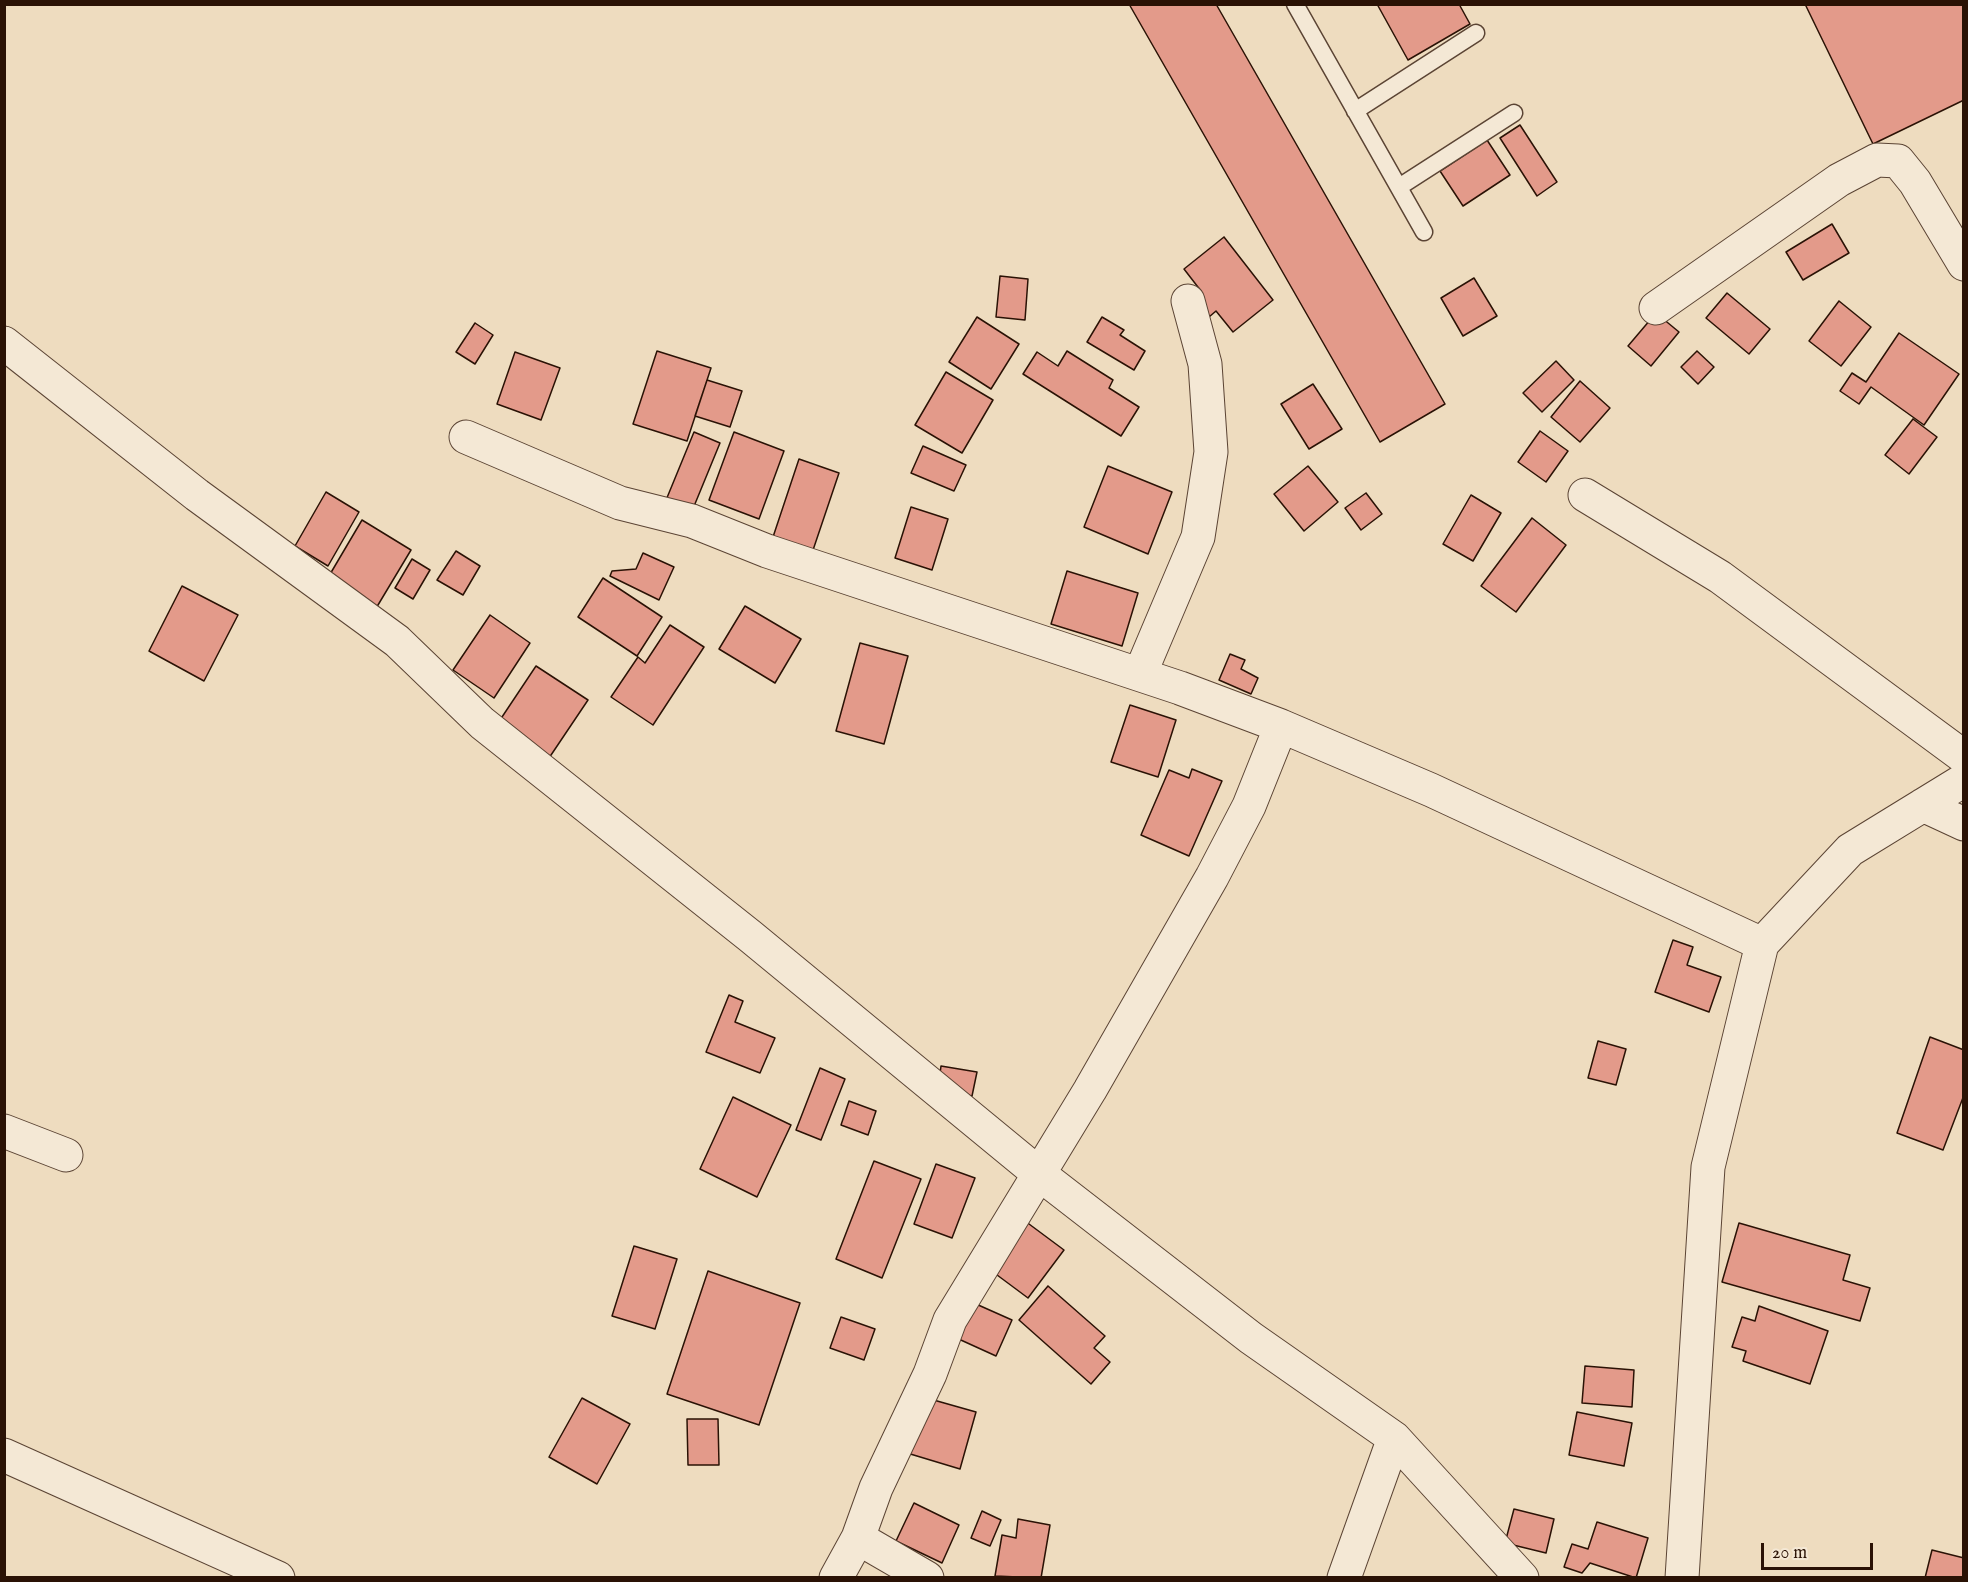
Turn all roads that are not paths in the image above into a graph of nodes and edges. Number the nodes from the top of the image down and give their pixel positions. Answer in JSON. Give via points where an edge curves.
{"nodes":[{"id":1,"x":1294,"y":4,"type":"edge"},
{"id":2,"x":1476,"y":33,"type":"dead end"},
{"id":3,"x":1355,"y":111,"type":"junction"},
{"id":4,"x":1514,"y":113,"type":"dead end"},
{"id":5,"x":1399,"y":188,"type":"junction"},
{"id":6,"x":1424,"y":232,"type":"dead end"},
{"id":7,"x":1964,"y":264,"type":"edge"},
{"id":8,"x":1188,"y":301,"type":"dead end"},
{"id":9,"x":1656,"y":308,"type":"dead end"},
{"id":10,"x":4,"y":343,"type":"edge"},
{"id":11,"x":466,"y":437,"type":"dead end"},
{"id":12,"x":1585,"y":495,"type":"dead end"},
{"id":13,"x":1140,"y":674,"type":"junction"},
{"id":14,"x":1281,"y":726,"type":"junction"},
{"id":15,"x":1964,"y":757,"type":"edge"},
{"id":16,"x":1964,"y":780,"type":"edge"},
{"id":17,"x":1923,"y":805,"type":"junction"},
{"id":18,"x":1964,"y":824,"type":"edge"},
{"id":19,"x":1762,"y":944,"type":"junction"},
{"id":20,"x":4,"y":1131,"type":"edge"},
{"id":21,"x":66,"y":1155,"type":"dead end"},
{"id":22,"x":1038,"y":1173,"type":"junction"},
{"id":23,"x":1394,"y":1438,"type":"junction"},
{"id":24,"x":4,"y":1455,"type":"edge"},
{"id":25,"x":858,"y":1538,"type":"junction"},
{"id":26,"x":278,"y":1578,"type":"edge"},
{"id":27,"x":836,"y":1578,"type":"edge"},
{"id":28,"x":927,"y":1578,"type":"edge"},
{"id":29,"x":1344,"y":1578,"type":"edge"},
{"id":30,"x":1522,"y":1578,"type":"edge"},
{"id":31,"x":1682,"y":1578,"type":"edge"}],
"edges":[{"from":1,"to":3,"type":"lane"},
{"from":2,"to":3,"type":"lane"},
{"from":3,"to":5,"type":"lane"},
{"from":4,"to":5,"type":"lane"},
{"from":5,"to":6,"type":"lane"},
{"from":7,"to":9,"type":"street","via":[[1898,160],[1877,160],[1839,180]]},
{"from":8,"to":13,"type":"street","via":[[1205,364],[1212,452],[1198,537]]},
{"from":10,"to":22,"type":"street","via":[[197,495],[398,641],[482,723],[750,936]]},
{"from":11,"to":13,"type":"street","via":[[620,503],[692,521],[767,551]]},
{"from":12,"to":15,"type":"street","via":[[1720,577]]},
{"from":13,"to":14,"type":"street"},
{"from":14,"to":19,"type":"street","via":[[1431,790]]},
{"from":14,"to":22,"type":"street","via":[[1249,806],[1212,877],[1147,994]]},
{"from":16,"to":17,"type":"street"},
{"from":17,"to":18,"type":"street"},
{"from":17,"to":19,"type":"street","via":[[1850,850]]},
{"from":19,"to":31,"type":"street","via":[[1708,1167]]},
{"from":20,"to":21,"type":"street"},
{"from":22,"to":23,"type":"street","via":[[1251,1338]]},
{"from":22,"to":25,"type":"street","via":[[950,1320]]},
{"from":23,"to":29,"type":"street"},
{"from":23,"to":30,"type":"street"},
{"from":24,"to":26,"type":"street"},
{"from":25,"to":27,"type":"street"},
{"from":25,"to":28,"type":"street"}]}
